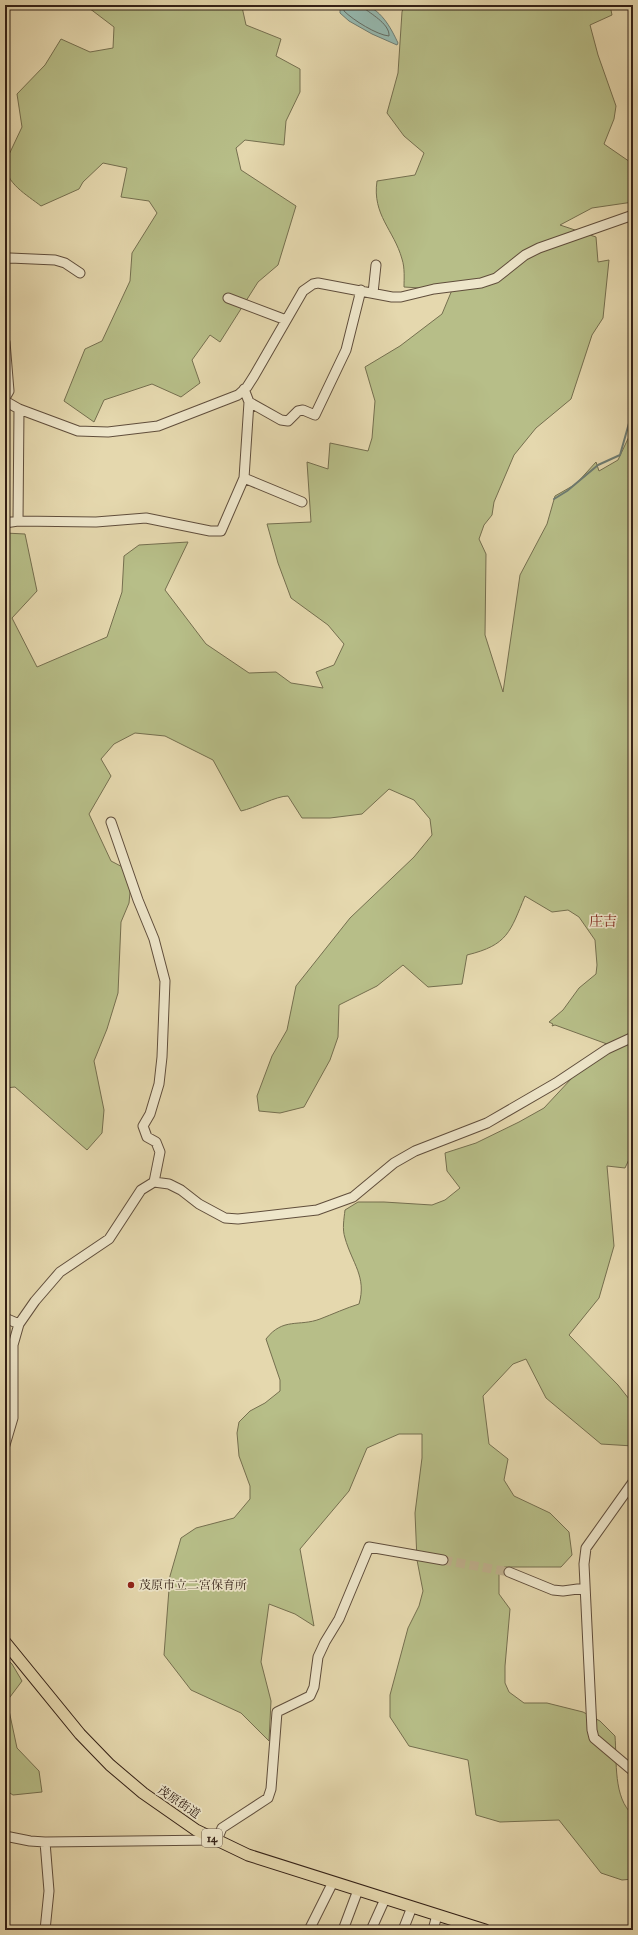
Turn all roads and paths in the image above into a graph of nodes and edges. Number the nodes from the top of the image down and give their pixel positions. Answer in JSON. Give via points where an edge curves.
{"nodes":[{"id":1,"x":633,"y":215,"type":"edge"},
{"id":2,"x":5,"y":260,"type":"edge"},
{"id":3,"x":376,"y":265,"type":"dead end"},
{"id":4,"x":80,"y":273,"type":"dead end"},
{"id":5,"x":361,"y":290,"type":"junction"},
{"id":6,"x":373,"y":293,"type":"junction"},
{"id":7,"x":228,"y":298,"type":"dead end"},
{"id":8,"x":286,"y":320,"type":"junction"},
{"id":9,"x":5,"y":342,"type":"edge"},
{"id":10,"x":244,"y":389,"type":"junction"},
{"id":11,"x":5,"y":400,"type":"edge"},
{"id":12,"x":249,"y":402,"type":"junction"},
{"id":13,"x":19,"y":408,"type":"junction"},
{"id":14,"x":244,"y":478,"type":"junction"},
{"id":15,"x":302,"y":502,"type":"dead end"},
{"id":16,"x":18,"y":521,"type":"junction"},
{"id":17,"x":5,"y":522,"type":"edge"},
{"id":18,"x":111,"y":822,"type":"dead end"},
{"id":19,"x":633,"y":1037,"type":"edge"},
{"id":20,"x":154,"y":1182,"type":"junction"},
{"id":21,"x":5,"y":1318,"type":"edge"},
{"id":22,"x":19,"y":1324,"type":"junction"},
{"id":23,"x":5,"y":1445,"type":"edge"},
{"id":24,"x":633,"y":1482,"type":"edge"},
{"id":25,"x":443,"y":1560,"type":"tunnel mouth"},
{"id":26,"x":509,"y":1572,"type":"tunnel mouth"},
{"id":27,"x":585,"y":1588,"type":"junction"},
{"id":28,"x":5,"y":1642,"type":"edge"},
{"id":29,"x":633,"y":1771,"type":"edge"},
{"id":30,"x":5,"y":1836,"type":"edge"},
{"id":31,"x":217,"y":1840,"type":"junction"},
{"id":32,"x":45,"y":1842,"type":"junction"},
{"id":33,"x":333,"y":1882,"type":"junction"},
{"id":34,"x":358,"y":1890,"type":"junction"},
{"id":35,"x":385,"y":1899,"type":"junction"},
{"id":36,"x":412,"y":1907,"type":"junction"},
{"id":37,"x":437,"y":1915,"type":"junction"},
{"id":38,"x":45,"y":1930,"type":"edge"},
{"id":39,"x":309,"y":1930,"type":"edge"},
{"id":40,"x":343,"y":1930,"type":"edge"},
{"id":41,"x":371,"y":1930,"type":"edge"},
{"id":42,"x":403,"y":1930,"type":"edge"},
{"id":43,"x":433,"y":1930,"type":"edge"},
{"id":44,"x":485,"y":1930,"type":"edge"}],
"edges":[{"from":1,"to":6,"type":"street","via":[[539,248],[525,255],[496,278],[481,283],[392,297]]},
{"from":2,"to":4,"type":"street","via":[[55,260]]},
{"from":3,"to":6,"type":"street"},
{"from":5,"to":6,"type":"street"},
{"from":5,"to":8,"type":"street","via":[[313,284],[303,291]]},
{"from":5,"to":12,"type":"street","via":[[346,350],[315,415],[303,410],[298,411],[288,421],[281,420]]},
{"from":7,"to":8,"type":"street"},
{"from":8,"to":10,"type":"street"},
{"from":9,"to":11,"type":"street","via":[[9,391]]},
{"from":10,"to":12,"type":"street"},
{"from":10,"to":13,"type":"street","via":[[238,395],[171,422],[144,429],[122,431],[78,430]]},
{"from":11,"to":13,"type":"street"},
{"from":12,"to":14,"type":"street"},
{"from":13,"to":16,"type":"street"},
{"from":14,"to":15,"type":"street"},
{"from":14,"to":16,"type":"street","via":[[221,531],[146,518],[96,522]]},
{"from":16,"to":17,"type":"street"},
{"from":18,"to":20,"type":"street","via":[[154,939],[165,981],[163,1050],[159,1084],[150,1114],[143,1126],[147,1137],[156,1142],[160,1152]]},
{"from":19,"to":20,"type":"street","via":[[607,1049],[556,1083],[487,1123],[415,1150],[394,1163],[353,1197],[317,1210],[238,1219],[225,1218],[199,1204],[181,1190],[169,1184]]},
{"from":20,"to":22,"type":"street","via":[[141,1190],[109,1239],[57,1275]]},
{"from":21,"to":22,"type":"street"},
{"from":22,"to":23,"type":"street","via":[[13,1345],[13,1418]]},
{"from":24,"to":27,"type":"street","via":[[586,1548]]},
{"from":25,"to":31,"type":"street","via":[[369,1547],[339,1619],[318,1657],[314,1687],[310,1696],[277,1712],[271,1789],[268,1798],[222,1828]]},
{"from":26,"to":27,"type":"street","via":[[554,1590]]},
{"from":27,"to":29,"type":"street","via":[[594,1738]]},
{"from":28,"to":31,"type":"main road","name":"茂原街道","number":"14","via":[[80,1734],[110,1765],[143,1794],[196,1830]]},
{"from":30,"to":32,"type":"street"},
{"from":31,"to":32,"type":"street"},
{"from":31,"to":33,"type":"main road","name":"茂原街道","number":"14","via":[[248,1855]]},
{"from":32,"to":38,"type":"street","via":[[49,1891]]},
{"from":33,"to":34,"type":"main road","name":"茂原街道","number":"14"},
{"from":33,"to":39,"type":"street"},
{"from":34,"to":35,"type":"main road","name":"茂原街道","number":"14"},
{"from":34,"to":40,"type":"street"},
{"from":35,"to":36,"type":"main road","name":"茂原街道","number":"14"},
{"from":35,"to":41,"type":"street"},
{"from":36,"to":37,"type":"main road","name":"茂原街道","number":"14"},
{"from":36,"to":42,"type":"street"},
{"from":37,"to":43,"type":"street"},
{"from":37,"to":44,"type":"main road","name":"茂原街道","number":"14"}]}
